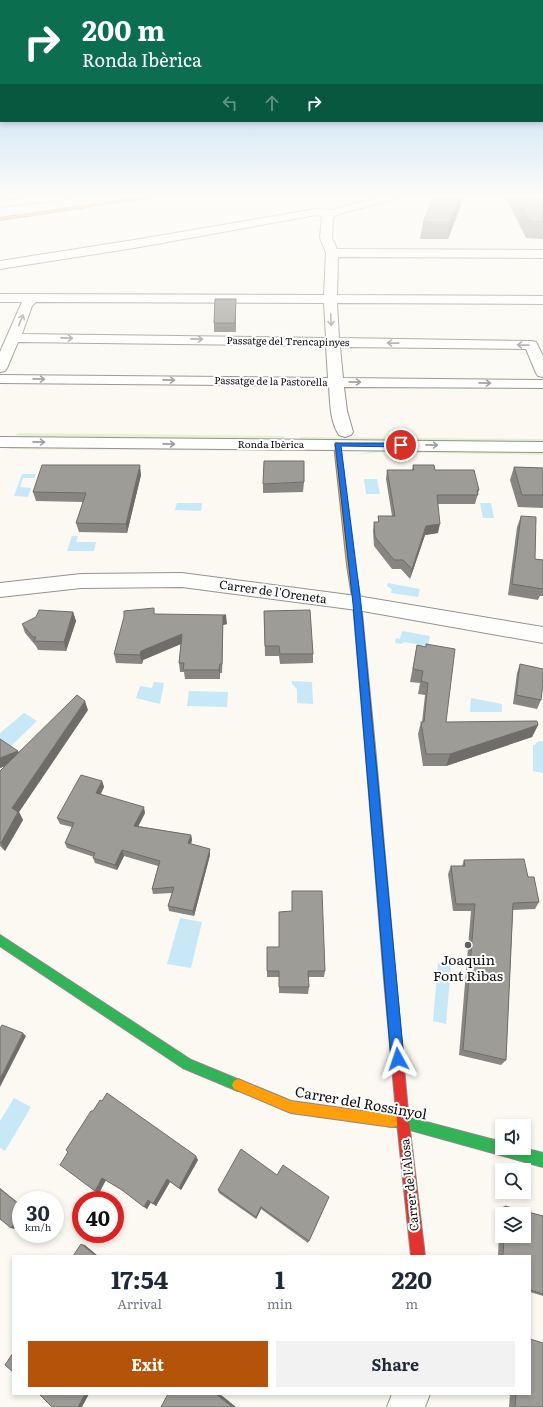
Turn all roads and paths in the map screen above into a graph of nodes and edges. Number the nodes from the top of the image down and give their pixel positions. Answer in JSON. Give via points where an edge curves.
{"nodes":[{"id":1,"x":21,"y":262,"type":"edge"},
{"id":2,"x":332,"y":262,"type":"edge"},
{"id":3,"x":0,"y":265,"type":"edge"},
{"id":4,"x":0,"y":298,"type":"edge"},
{"id":5,"x":33,"y":298,"type":"junction"},
{"id":6,"x":330,"y":299,"type":"junction"},
{"id":7,"x":543,"y":300,"type":"edge"},
{"id":8,"x":14,"y":338,"type":"junction"},
{"id":9,"x":332,"y":341,"type":"junction"},
{"id":10,"x":0,"y":368,"type":"edge"},
{"id":11,"x":543,"y":374,"type":"edge"},
{"id":12,"x":0,"y":379,"type":"edge"},
{"id":13,"x":336,"y":382,"type":"junction"},
{"id":14,"x":543,"y":384,"type":"edge"},
{"id":15,"x":0,"y":429,"type":"edge"},
{"id":16,"x":543,"y":434,"type":"edge"},
{"id":17,"x":341,"y":438,"type":"junction"},
{"id":18,"x":0,"y":442,"type":"edge"},
{"id":19,"x":543,"y":447,"type":"edge"},
{"id":20,"x":0,"y":590,"type":"edge"},
{"id":21,"x":357,"y":604,"type":"junction"},
{"id":22,"x":543,"y":635,"type":"edge"},
{"id":23,"x":0,"y":940,"type":"edge"},
{"id":24,"x":403,"y":1122,"type":"junction"},
{"id":25,"x":543,"y":1160,"type":"edge"},
{"id":26,"x":418,"y":1255,"type":"edge"},
{"id":27,"x":411,"y":1395,"type":"edge"},
{"id":28,"x":406,"y":1407,"type":"edge"}],
"edges":[{"from":1,"to":3,"type":"street"},
{"from":2,"to":6,"type":"street","name":"Carrer de l'Alosa"},
{"from":4,"to":5,"type":"street"},
{"from":5,"to":6,"type":"street"},
{"from":8,"to":5,"type":"street","one_way":true,"via":[[26,305]]},
{"from":6,"to":7,"type":"street"},
{"from":6,"to":9,"type":"street","name":"Carrer de l'Alosa","one_way":true},
{"from":8,"to":9,"type":"street","name":"Passatge del Trencapinyes","one_way":true},
{"from":8,"to":10,"type":"street"},
{"from":11,"to":9,"type":"street","name":"Passatge del Trencapinyes","one_way":true,"via":[[531,345]]},
{"from":9,"to":13,"type":"street","name":"Carrer de l'Alosa"},
{"from":12,"to":13,"type":"street","name":"Passatge de la Pastorella","one_way":true},
{"from":13,"to":14,"type":"street","name":"Passatge de la Pastorella","one_way":true},
{"from":13,"to":17,"type":"street","name":"Carrer de l'Alosa"},
{"from":15,"to":17,"type":"street","name":"Ronda Ibèrica"},
{"from":16,"to":17,"type":"street","name":"Ronda Ibèrica"},
{"from":18,"to":17,"type":"street","name":"Ronda Ibèrica","one_way":true},
{"from":17,"to":19,"type":"street","name":"Ronda Ibèrica","one_way":true},
{"from":17,"to":21,"type":"main road","name":"Carrer de l'Alosa","via":[[350,557]]},
{"from":20,"to":21,"type":"street","name":"Carrer de l'Oreneta","via":[[81,581],[182,580]]},
{"from":21,"to":22,"type":"street","name":"Carrer de l'Oreneta"},
{"from":21,"to":24,"type":"main road","name":"Carrer de l'Alosa"},
{"from":23,"to":24,"type":"main road","name":"Carrer del Rossinyol","via":[[186,1064],[291,1107]]},
{"from":24,"to":25,"type":"main road","name":"Carrer del Rossinyol"},
{"from":24,"to":26,"type":"main road","name":"Carrer de l'Alosa"},
{"from":27,"to":28,"type":"street"}]}
